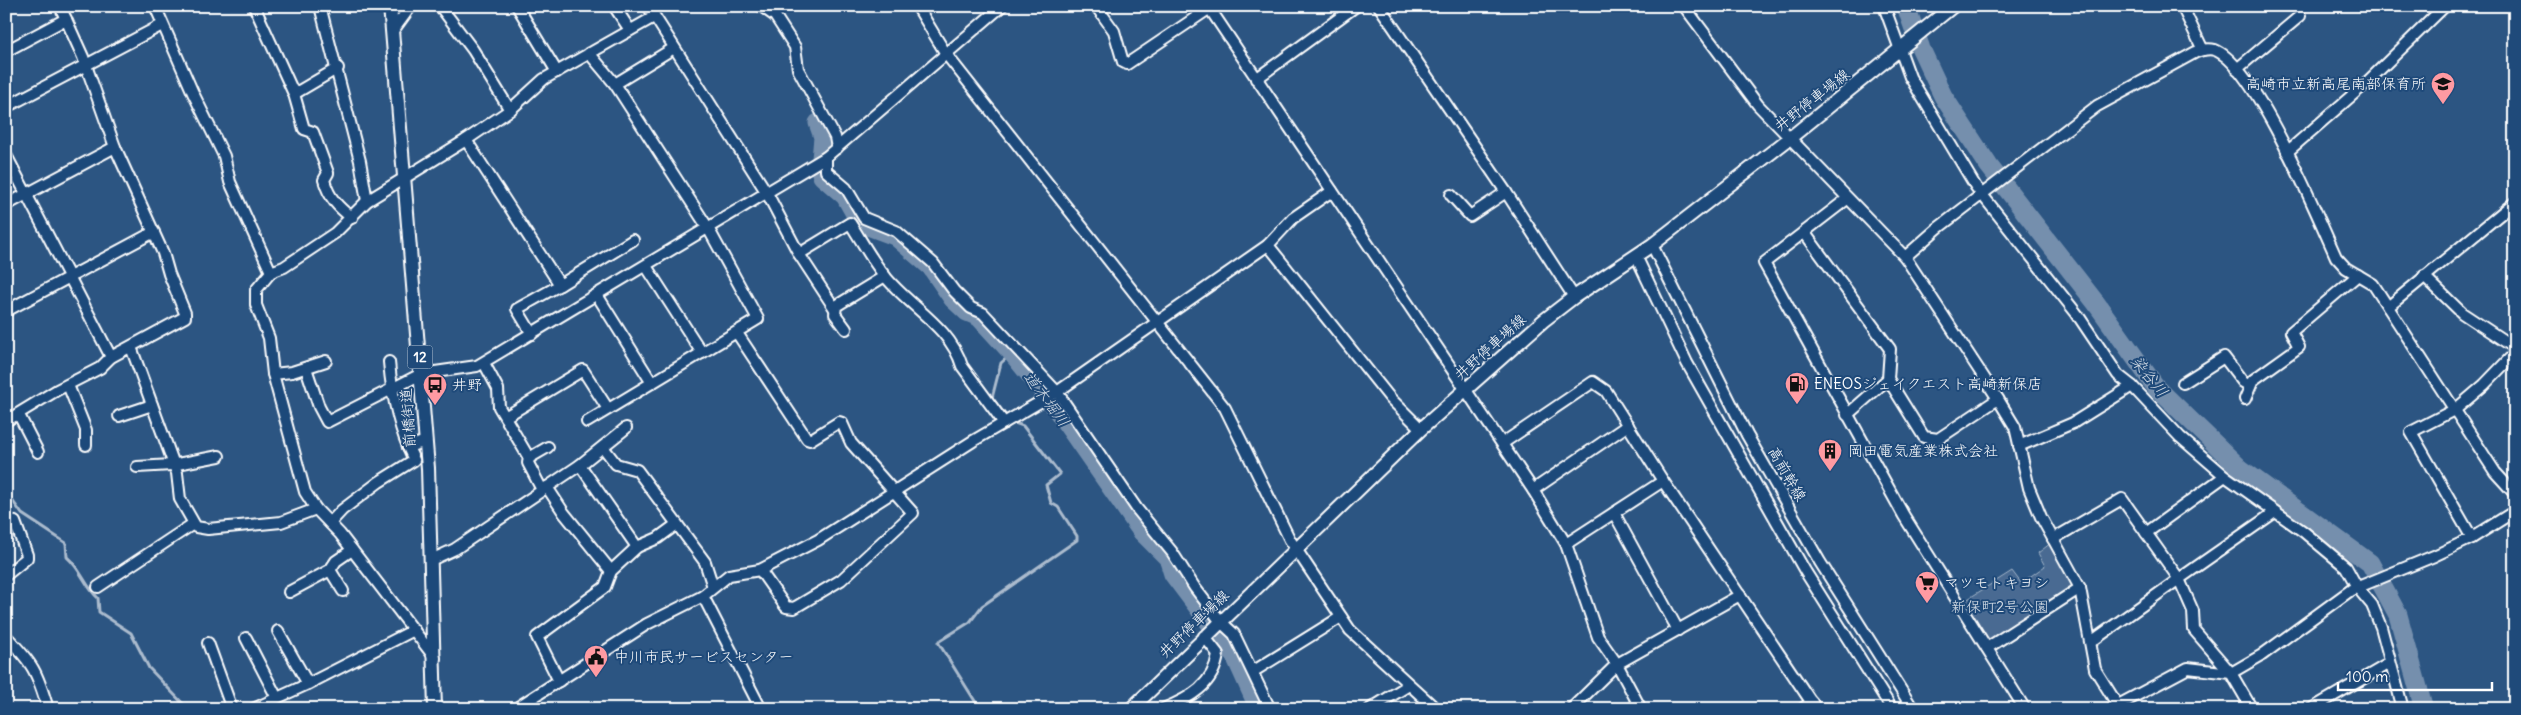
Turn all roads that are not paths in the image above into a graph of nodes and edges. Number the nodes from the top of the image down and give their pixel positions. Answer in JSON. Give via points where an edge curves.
{"nodes":[{"id":1,"x":60,"y":6,"type":"edge"},
{"id":2,"x":155,"y":6,"type":"edge"},
{"id":3,"x":320,"y":6,"type":"edge"},
{"id":4,"x":390,"y":6,"type":"edge"},
{"id":5,"x":411,"y":6,"type":"edge"},
{"id":6,"x":440,"y":6,"type":"edge"},
{"id":7,"x":517,"y":6,"type":"edge"},
{"id":8,"x":614,"y":6,"type":"edge"},
{"id":9,"x":648,"y":6,"type":"edge"},
{"id":10,"x":761,"y":6,"type":"edge"},
{"id":11,"x":917,"y":6,"type":"edge"},
{"id":12,"x":1002,"y":6,"type":"edge"},
{"id":13,"x":1096,"y":6,"type":"edge"},
{"id":14,"x":1356,"y":6,"type":"edge"},
{"id":15,"x":1379,"y":6,"type":"edge"},
{"id":16,"x":1684,"y":6,"type":"edge"},
{"id":17,"x":1884,"y":6,"type":"edge"},
{"id":18,"x":1953,"y":6,"type":"edge"},
{"id":19,"x":2182,"y":6,"type":"edge"},
{"id":20,"x":2445,"y":6,"type":"edge"},
{"id":21,"x":1209,"y":7,"type":"edge"},
{"id":22,"x":258,"y":8,"type":"edge"},
{"id":23,"x":654,"y":16,"type":"junction"},
{"id":24,"x":2300,"y":16,"type":"dead end"},
{"id":25,"x":66,"y":19,"type":"junction"},
{"id":26,"x":162,"y":25,"type":"junction"},
{"id":27,"x":630,"y":30,"type":"junction"},
{"id":28,"x":392,"y":32,"type":"junction"},
{"id":29,"x":674,"y":48,"type":"junction"},
{"id":30,"x":1901,"y":49,"type":"junction"},
{"id":31,"x":2202,"y":50,"type":"junction"},
{"id":32,"x":6,"y":51,"type":"edge"},
{"id":33,"x":589,"y":53,"type":"junction"},
{"id":34,"x":946,"y":54,"type":"junction"},
{"id":35,"x":86,"y":64,"type":"junction"},
{"id":36,"x":338,"y":68,"type":"junction"},
{"id":37,"x":2237,"y":69,"type":"junction"},
{"id":38,"x":557,"y":72,"type":"junction"},
{"id":39,"x":1256,"y":79,"type":"junction"},
{"id":40,"x":616,"y":84,"type":"junction"},
{"id":41,"x":294,"y":94,"type":"junction"},
{"id":42,"x":6,"y":107,"type":"edge"},
{"id":43,"x":510,"y":110,"type":"junction"},
{"id":44,"x":1790,"y":138,"type":"junction"},
{"id":45,"x":466,"y":140,"type":"junction"},
{"id":46,"x":115,"y":147,"type":"junction"},
{"id":47,"x":837,"y":148,"type":"junction"},
{"id":48,"x":2287,"y":152,"type":"junction"},
{"id":49,"x":6,"y":155,"type":"edge"},
{"id":50,"x":826,"y":157,"type":"junction"},
{"id":51,"x":404,"y":177,"type":"junction"},
{"id":52,"x":1332,"y":191,"type":"junction"},
{"id":53,"x":1506,"y":192,"type":"junction"},
{"id":54,"x":767,"y":193,"type":"junction"},
{"id":55,"x":1984,"y":193,"type":"junction"},
{"id":56,"x":27,"y":194,"type":"junction"},
{"id":57,"x":1451,"y":195,"type":"dead end"},
{"id":58,"x":1847,"y":199,"type":"junction"},
{"id":59,"x":367,"y":201,"type":"junction"},
{"id":60,"x":2515,"y":202,"type":"edge"},
{"id":61,"x":6,"y":205,"type":"edge"},
{"id":62,"x":352,"y":218,"type":"junction"},
{"id":63,"x":708,"y":228,"type":"junction"},
{"id":64,"x":154,"y":232,"type":"junction"},
{"id":65,"x":1804,"y":232,"type":"junction"},
{"id":66,"x":633,"y":240,"type":"dead end"},
{"id":67,"x":1268,"y":245,"type":"junction"},
{"id":68,"x":1652,"y":245,"type":"junction"},
{"id":69,"x":799,"y":254,"type":"junction"},
{"id":70,"x":1636,"y":256,"type":"junction"},
{"id":71,"x":1904,"y":257,"type":"junction"},
{"id":72,"x":646,"y":266,"type":"junction"},
{"id":73,"x":271,"y":272,"type":"junction"},
{"id":74,"x":2358,"y":275,"type":"junction"},
{"id":75,"x":885,"y":276,"type":"junction"},
{"id":76,"x":2424,"y":276,"type":"junction"},
{"id":77,"x":70,"y":277,"type":"junction"},
{"id":78,"x":560,"y":285,"type":"junction"},
{"id":79,"x":596,"y":295,"type":"junction"},
{"id":80,"x":1574,"y":297,"type":"junction"},
{"id":81,"x":2388,"y":307,"type":"junction"},
{"id":82,"x":835,"y":309,"type":"junction"},
{"id":83,"x":6,"y":311,"type":"edge"},
{"id":84,"x":1157,"y":323,"type":"junction"},
{"id":85,"x":846,"y":329,"type":"dead end"},
{"id":86,"x":737,"y":333,"type":"junction"},
{"id":87,"x":532,"y":334,"type":"junction"},
{"id":88,"x":131,"y":346,"type":"junction"},
{"id":89,"x":2515,"y":348,"type":"edge"},
{"id":90,"x":702,"y":353,"type":"junction"},
{"id":91,"x":2515,"y":353,"type":"edge"},
{"id":92,"x":111,"y":357,"type":"junction"},
{"id":93,"x":326,"y":361,"type":"dead end"},
{"id":94,"x":389,"y":362,"type":"dead end"},
{"id":95,"x":484,"y":363,"type":"junction"},
{"id":96,"x":306,"y":368,"type":"junction"},
{"id":97,"x":274,"y":374,"type":"junction"},
{"id":98,"x":421,"y":374,"type":"junction"},
{"id":99,"x":1888,"y":379,"type":"junction"},
{"id":100,"x":652,"y":383,"type":"junction"},
{"id":101,"x":2183,"y":383,"type":"dead end"},
{"id":102,"x":68,"y":385,"type":"junction"},
{"id":103,"x":2132,"y":386,"type":"junction"},
{"id":104,"x":2250,"y":386,"type":"junction"},
{"id":105,"x":393,"y":389,"type":"junction"},
{"id":106,"x":1466,"y":390,"type":"junction"},
{"id":107,"x":1057,"y":392,"type":"junction"},
{"id":108,"x":2245,"y":398,"type":"dead end"},
{"id":109,"x":1998,"y":399,"type":"junction"},
{"id":110,"x":152,"y":405,"type":"junction"},
{"id":111,"x":608,"y":409,"type":"junction"},
{"id":112,"x":2453,"y":410,"type":"junction"},
{"id":113,"x":19,"y":415,"type":"junction"},
{"id":114,"x":1847,"y":415,"type":"junction"},
{"id":115,"x":120,"y":416,"type":"dead end"},
{"id":116,"x":505,"y":417,"type":"junction"},
{"id":117,"x":6,"y":421,"type":"edge"},
{"id":118,"x":587,"y":422,"type":"dead end"},
{"id":119,"x":1004,"y":423,"type":"junction"},
{"id":120,"x":1628,"y":425,"type":"junction"},
{"id":121,"x":626,"y":428,"type":"dead end"},
{"id":122,"x":1421,"y":429,"type":"junction"},
{"id":123,"x":426,"y":441,"type":"junction"},
{"id":124,"x":1503,"y":443,"type":"junction"},
{"id":125,"x":86,"y":446,"type":"dead end"},
{"id":126,"x":2019,"y":446,"type":"junction"},
{"id":127,"x":408,"y":447,"type":"junction"},
{"id":128,"x":548,"y":447,"type":"dead end"},
{"id":129,"x":603,"y":447,"type":"junction"},
{"id":130,"x":38,"y":452,"type":"dead end"},
{"id":131,"x":219,"y":456,"type":"dead end"},
{"id":132,"x":529,"y":458,"type":"junction"},
{"id":133,"x":172,"y":464,"type":"junction"},
{"id":134,"x":580,"y":465,"type":"junction"},
{"id":135,"x":137,"y":467,"type":"dead end"},
{"id":136,"x":2225,"y":476,"type":"junction"},
{"id":137,"x":1663,"y":481,"type":"junction"},
{"id":138,"x":545,"y":488,"type":"junction"},
{"id":139,"x":895,"y":490,"type":"junction"},
{"id":140,"x":1533,"y":490,"type":"junction"},
{"id":141,"x":2515,"y":494,"type":"edge"},
{"id":142,"x":316,"y":510,"type":"junction"},
{"id":143,"x":2515,"y":511,"type":"edge"},
{"id":144,"x":2275,"y":512,"type":"junction"},
{"id":145,"x":1614,"y":513,"type":"junction"},
{"id":146,"x":6,"y":517,"type":"edge"},
{"id":147,"x":330,"y":523,"type":"junction"},
{"id":148,"x":193,"y":524,"type":"junction"},
{"id":149,"x":677,"y":524,"type":"junction"},
{"id":150,"x":2146,"y":533,"type":"junction"},
{"id":151,"x":2472,"y":538,"type":"junction"},
{"id":152,"x":2052,"y":539,"type":"junction"},
{"id":153,"x":1566,"y":544,"type":"junction"},
{"id":154,"x":637,"y":546,"type":"junction"},
{"id":155,"x":352,"y":550,"type":"junction"},
{"id":156,"x":1296,"y":550,"type":"junction"},
{"id":157,"x":431,"y":560,"type":"junction"},
{"id":158,"x":330,"y":570,"type":"junction"},
{"id":159,"x":760,"y":570,"type":"junction"},
{"id":160,"x":611,"y":571,"type":"junction"},
{"id":161,"x":6,"y":574,"type":"edge"},
{"id":162,"x":2179,"y":579,"type":"junction"},
{"id":163,"x":98,"y":587,"type":"dead end"},
{"id":164,"x":713,"y":587,"type":"junction"},
{"id":165,"x":2357,"y":587,"type":"junction"},
{"id":166,"x":2080,"y":588,"type":"junction"},
{"id":167,"x":343,"y":591,"type":"dead end"},
{"id":168,"x":289,"y":592,"type":"dead end"},
{"id":169,"x":1740,"y":595,"type":"junction"},
{"id":170,"x":704,"y":596,"type":"junction"},
{"id":171,"x":1341,"y":618,"type":"junction"},
{"id":172,"x":1221,"y":622,"type":"junction"},
{"id":173,"x":414,"y":630,"type":"junction"},
{"id":174,"x":1678,"y":630,"type":"junction"},
{"id":175,"x":278,"y":631,"type":"dead end"},
{"id":176,"x":6,"y":636,"type":"edge"},
{"id":177,"x":1204,"y":636,"type":"junction"},
{"id":178,"x":246,"y":638,"type":"dead end"},
{"id":179,"x":2091,"y":642,"type":"junction"},
{"id":180,"x":208,"y":643,"type":"dead end"},
{"id":181,"x":1987,"y":648,"type":"junction"},
{"id":182,"x":434,"y":658,"type":"junction"},
{"id":183,"x":2390,"y":663,"type":"junction"},
{"id":184,"x":1617,"y":664,"type":"junction"},
{"id":185,"x":1254,"y":672,"type":"junction"},
{"id":186,"x":2230,"y":673,"type":"junction"},
{"id":187,"x":559,"y":681,"type":"junction"},
{"id":188,"x":308,"y":684,"type":"junction"},
{"id":189,"x":1409,"y":684,"type":"junction"},
{"id":190,"x":277,"y":698,"type":"junction"},
{"id":191,"x":1814,"y":705,"type":"edge"},
{"id":192,"x":2116,"y":708,"type":"edge"},
{"id":193,"x":48,"y":709,"type":"edge"},
{"id":194,"x":232,"y":709,"type":"edge"},
{"id":195,"x":253,"y":709,"type":"edge"},
{"id":196,"x":435,"y":709,"type":"edge"},
{"id":197,"x":515,"y":709,"type":"edge"},
{"id":198,"x":761,"y":709,"type":"edge"},
{"id":199,"x":1131,"y":709,"type":"edge"},
{"id":200,"x":1163,"y":709,"type":"edge"},
{"id":201,"x":1270,"y":709,"type":"edge"},
{"id":202,"x":1370,"y":709,"type":"edge"},
{"id":203,"x":1436,"y":709,"type":"edge"},
{"id":204,"x":1571,"y":709,"type":"edge"},
{"id":205,"x":1641,"y":709,"type":"edge"},
{"id":206,"x":1802,"y":709,"type":"edge"},
{"id":207,"x":1892,"y":709,"type":"edge"},
{"id":208,"x":1913,"y":709,"type":"edge"},
{"id":209,"x":2026,"y":709,"type":"edge"},
{"id":210,"x":2252,"y":709,"type":"edge"},
{"id":211,"x":2311,"y":709,"type":"edge"},
{"id":212,"x":2403,"y":709,"type":"edge"}],
"edges":[{"from":1,"to":25,"type":"street"},
{"from":2,"to":26,"type":"street"},
{"from":3,"to":36,"type":"street"},
{"from":4,"to":28,"type":"main road","name":"前橋街道","number":"12"},
{"from":5,"to":28,"type":"street"},
{"from":6,"to":43,"type":"street","via":[[473,50]]},
{"from":7,"to":38,"type":"street"},
{"from":8,"to":27,"type":"street"},
{"from":9,"to":23,"type":"street"},
{"from":10,"to":47,"type":"street","via":[[774,16],[795,47],[798,69],[835,137]]},
{"from":11,"to":34,"type":"street"},
{"from":12,"to":34,"type":"street"},
{"from":13,"to":21,"type":"street","via":[[1114,31],[1122,62],[1127,64]]},
{"from":14,"to":39,"type":"street"},
{"from":15,"to":53,"type":"street"},
{"from":16,"to":44,"type":"street","via":[[1758,105]]},
{"from":17,"to":30,"type":"street"},
{"from":18,"to":30,"type":"main road","name":"井野停車場線"},
{"from":19,"to":31,"type":"street"},
{"from":20,"to":48,"type":"street"},
{"from":21,"to":39,"type":"street"},
{"from":22,"to":41,"type":"street"},
{"from":23,"to":27,"type":"street"},
{"from":23,"to":29,"type":"street"},
{"from":24,"to":37,"type":"street"},
{"from":25,"to":32,"type":"street"},
{"from":25,"to":35,"type":"street"},
{"from":26,"to":35,"type":"street"},
{"from":26,"to":73,"type":"street","via":[[224,156],[230,182]]},
{"from":27,"to":33,"type":"street"},
{"from":28,"to":51,"type":"main road","name":"前橋街道","number":"12"},
{"from":29,"to":40,"type":"street"},
{"from":29,"to":54,"type":"street"},
{"from":30,"to":44,"type":"main road","name":"井野停車場線"},
{"from":30,"to":55,"type":"street","via":[[1916,89]]},
{"from":31,"to":37,"type":"street","via":[[2219,53]]},
{"from":31,"to":55,"type":"street","via":[[2097,106]]},
{"from":33,"to":38,"type":"street"},
{"from":33,"to":40,"type":"street"},
{"from":34,"to":47,"type":"street"},
{"from":34,"to":84,"type":"street"},
{"from":35,"to":42,"type":"street"},
{"from":35,"to":46,"type":"street"},
{"from":36,"to":41,"type":"street"},
{"from":36,"to":59,"type":"street"},
{"from":37,"to":48,"type":"street","via":[[2264,106]]},
{"from":38,"to":43,"type":"street","via":[[544,79]]},
{"from":39,"to":52,"type":"street"},
{"from":40,"to":63,"type":"street"},
{"from":41,"to":62,"type":"street","via":[[304,129],[313,132],[328,174],[324,180],[327,192]]},
{"from":43,"to":45,"type":"street"},
{"from":44,"to":58,"type":"street"},
{"from":44,"to":68,"type":"main road","name":"井野停車場線"},
{"from":45,"to":51,"type":"street"},
{"from":45,"to":78,"type":"street"},
{"from":46,"to":56,"type":"street"},
{"from":46,"to":64,"type":"street"},
{"from":47,"to":50,"type":"street"},
{"from":48,"to":74,"type":"street","via":[[2336,257]]},
{"from":49,"to":56,"type":"street"},
{"from":50,"to":54,"type":"street"},
{"from":50,"to":107,"type":"street","via":[[826,172],[846,188],[864,218],[896,231],[933,263],[954,291],[971,308],[983,313]]},
{"from":51,"to":59,"type":"street"},
{"from":51,"to":98,"type":"main road","name":"前橋街道","number":"12"},
{"from":52,"to":67,"type":"street","via":[[1293,218]]},
{"from":52,"to":106,"type":"street"},
{"from":53,"to":57,"type":"street","via":[[1470,216]]},
{"from":53,"to":80,"type":"street"},
{"from":54,"to":63,"type":"street"},
{"from":54,"to":69,"type":"street"},
{"from":55,"to":71,"type":"street"},
{"from":55,"to":103,"type":"street","via":[[2077,314],[2118,375]]},
{"from":56,"to":61,"type":"street"},
{"from":56,"to":77,"type":"street"},
{"from":58,"to":65,"type":"street"},
{"from":58,"to":71,"type":"street"},
{"from":59,"to":62,"type":"street"},
{"from":60,"to":76,"type":"street"},
{"from":62,"to":73,"type":"street","via":[[328,238]]},
{"from":63,"to":72,"type":"street"},
{"from":63,"to":86,"type":"street","via":[[758,319]]},
{"from":64,"to":77,"type":"street"},
{"from":64,"to":88,"type":"street","via":[[185,316]]},
{"from":65,"to":99,"type":"street","via":[[1890,349]]},
{"from":65,"to":114,"type":"street","via":[[1764,263]]},
{"from":66,"to":78,"type":"street"},
{"from":67,"to":84,"type":"street"},
{"from":67,"to":122,"type":"street","via":[[1390,398]]},
{"from":68,"to":70,"type":"main road","name":"井野停車場線"},
{"from":68,"to":208,"type":"street","name":"高前幹線","via":[[1747,435],[1820,562]]},
{"from":69,"to":75,"type":"street","via":[[850,223]]},
{"from":69,"to":82,"type":"street"},
{"from":70,"to":80,"type":"main road","name":"井野停車場線"},
{"from":70,"to":207,"type":"street","via":[[1687,363],[1806,571]]},
{"from":71,"to":109,"type":"street"},
{"from":72,"to":79,"type":"street"},
{"from":72,"to":90,"type":"street"},
{"from":73,"to":97,"type":"street","via":[[260,283],[255,298],[268,338]]},
{"from":74,"to":81,"type":"street","via":[[2373,284]]},
{"from":74,"to":104,"type":"street","via":[[2291,332],[2299,347],[2253,380]]},
{"from":75,"to":82,"type":"street"},
{"from":75,"to":119,"type":"street","via":[[943,333],[962,366]]},
{"from":76,"to":81,"type":"street"},
{"from":76,"to":89,"type":"street","via":[[2462,313]]},
{"from":77,"to":83,"type":"street"},
{"from":77,"to":92,"type":"street"},
{"from":78,"to":87,"type":"street","via":[[517,309]]},
{"from":79,"to":87,"type":"street"},
{"from":79,"to":100,"type":"street"},
{"from":80,"to":106,"type":"main road","name":"井野停車場線"},
{"from":81,"to":112,"type":"street"},
{"from":82,"to":85,"type":"street"},
{"from":84,"to":107,"type":"street"},
{"from":84,"to":156,"type":"street","via":[[1225,408]]},
{"from":86,"to":90,"type":"street"},
{"from":86,"to":139,"type":"street","via":[[807,439],[838,422],[842,424],[851,443]]},
{"from":87,"to":95,"type":"street"},
{"from":88,"to":92,"type":"street"},
{"from":88,"to":110,"type":"street"},
{"from":90,"to":100,"type":"street"},
{"from":91,"to":112,"type":"street","via":[[2484,385]]},
{"from":92,"to":102,"type":"street","via":[[100,368]]},
{"from":93,"to":96,"type":"street"},
{"from":94,"to":105,"type":"street"},
{"from":95,"to":98,"type":"street"},
{"from":95,"to":116,"type":"street","via":[[498,389],[499,407]]},
{"from":96,"to":97,"type":"street"},
{"from":96,"to":105,"type":"street","via":[[327,422]]},
{"from":97,"to":142,"type":"street","via":[[305,492]]},
{"from":98,"to":105,"type":"street"},
{"from":98,"to":123,"type":"main road","name":"前橋街道","number":"12"},
{"from":99,"to":109,"type":"street","via":[[1924,437],[1938,439]]},
{"from":99,"to":114,"type":"street"},
{"from":100,"to":111,"type":"street"},
{"from":101,"to":104,"type":"street","via":[[2224,357],[2243,382]]},
{"from":102,"to":113,"type":"street"},
{"from":102,"to":125,"type":"street","via":[[86,430]]},
{"from":103,"to":126,"type":"street","via":[[2074,424]]},
{"from":103,"to":136,"type":"street","via":[[2180,437]]},
{"from":104,"to":108,"type":"street"},
{"from":105,"to":127,"type":"street"},
{"from":106,"to":122,"type":"main road","name":"井野停車場線"},
{"from":106,"to":124,"type":"street"},
{"from":107,"to":119,"type":"street"},
{"from":107,"to":172,"type":"street","via":[[1137,509]]},
{"from":109,"to":126,"type":"street","via":[[2015,427]]},
{"from":110,"to":115,"type":"street"},
{"from":110,"to":133,"type":"street"},
{"from":111,"to":116,"type":"street","via":[[583,370]]},
{"from":111,"to":118,"type":"street"},
{"from":112,"to":141,"type":"street","via":[[2495,472]]},
{"from":112,"to":151,"type":"street","via":[[2412,432]]},
{"from":113,"to":117,"type":"street"},
{"from":113,"to":130,"type":"street"},
{"from":114,"to":181,"type":"street","via":[[1904,516]]},
{"from":116,"to":132,"type":"street"},
{"from":119,"to":139,"type":"street"},
{"from":120,"to":124,"type":"street","via":[[1606,391],[1593,382]]},
{"from":120,"to":137,"type":"street"},
{"from":120,"to":140,"type":"street"},
{"from":121,"to":129,"type":"street"},
{"from":122,"to":156,"type":"main road","name":"井野停車場線"},
{"from":123,"to":127,"type":"street"},
{"from":123,"to":157,"type":"main road","name":"前橋街道","number":"12"},
{"from":124,"to":140,"type":"street"},
{"from":126,"to":152,"type":"street","via":[[2029,488]]},
{"from":127,"to":147,"type":"street","via":[[414,460],[379,482]]},
{"from":128,"to":132,"type":"street"},
{"from":129,"to":134,"type":"street"},
{"from":129,"to":149,"type":"street","via":[[616,464],[636,470]]},
{"from":131,"to":133,"type":"street"},
{"from":132,"to":138,"type":"street","via":[[528,463]]},
{"from":133,"to":135,"type":"street"},
{"from":133,"to":148,"type":"street","via":[[180,482],[180,499]]},
{"from":134,"to":138,"type":"street"},
{"from":134,"to":154,"type":"street"},
{"from":136,"to":144,"type":"street"},
{"from":136,"to":150,"type":"street"},
{"from":137,"to":145,"type":"street"},
{"from":137,"to":169,"type":"street"},
{"from":138,"to":157,"type":"street","via":[[455,548]]},
{"from":138,"to":160,"type":"street"},
{"from":139,"to":159,"type":"street","via":[[818,540]]},
{"from":139,"to":159,"type":"street","via":[[913,513],[833,584],[790,608]]},
{"from":140,"to":153,"type":"street"},
{"from":142,"to":147,"type":"street"},
{"from":142,"to":148,"type":"street","via":[[281,522],[208,529]]},
{"from":143,"to":151,"type":"street"},
{"from":144,"to":162,"type":"street"},
{"from":144,"to":165,"type":"street","via":[[2341,562]]},
{"from":145,"to":153,"type":"street"},
{"from":145,"to":174,"type":"street"},
{"from":146,"to":161,"type":"street","via":[[15,522],[27,558]]},
{"from":147,"to":155,"type":"street"},
{"from":148,"to":163,"type":"street"},
{"from":149,"to":154,"type":"street","via":[[658,538]]},
{"from":149,"to":164,"type":"street","via":[[706,562]]},
{"from":150,"to":152,"type":"street","via":[[2122,499]]},
{"from":150,"to":162,"type":"street"},
{"from":151,"to":165,"type":"street"},
{"from":152,"to":166,"type":"street"},
{"from":153,"to":184,"type":"street","via":[[1598,637]]},
{"from":154,"to":160,"type":"street"},
{"from":155,"to":158,"type":"street","via":[[336,561]]},
{"from":155,"to":173,"type":"street"},
{"from":156,"to":171,"type":"street"},
{"from":156,"to":172,"type":"main road","name":"井野停車場線"},
{"from":157,"to":182,"type":"main road","name":"前橋街道","number":"12"},
{"from":158,"to":167,"type":"street"},
{"from":158,"to":168,"type":"street"},
{"from":159,"to":164,"type":"street","via":[[729,575]]},
{"from":160,"to":187,"type":"street","via":[[605,586],[537,637]]},
{"from":162,"to":179,"type":"street"},
{"from":162,"to":186,"type":"street","via":[[2193,611],[2194,630]]},
{"from":164,"to":170,"type":"street"},
{"from":165,"to":183,"type":"street","via":[[2372,605]]},
{"from":165,"to":186,"type":"street","via":[[2262,655]]},
{"from":166,"to":179,"type":"street"},
{"from":166,"to":181,"type":"street"},
{"from":169,"to":174,"type":"street"},
{"from":169,"to":191,"type":"street"},
{"from":170,"to":187,"type":"street","via":[[648,624]]},
{"from":170,"to":198,"type":"street"},
{"from":171,"to":185,"type":"street"},
{"from":171,"to":189,"type":"street"},
{"from":172,"to":177,"type":"main road","name":"井野停車場線"},
{"from":172,"to":185,"type":"street","via":[[1234,634]]},
{"from":173,"to":182,"type":"street"},
{"from":173,"to":188,"type":"street"},
{"from":174,"to":184,"type":"street"},
{"from":175,"to":188,"type":"street"},
{"from":176,"to":193,"type":"street","via":[[26,655],[38,674]]},
{"from":177,"to":199,"type":"main road","name":"井野停車場線"},
{"from":177,"to":200,"type":"street","via":[[1218,654],[1216,670],[1202,687]]},
{"from":178,"to":190,"type":"street"},
{"from":179,"to":192,"type":"street","via":[[2095,669]]},
{"from":180,"to":194,"type":"street"},
{"from":181,"to":209,"type":"street"},
{"from":182,"to":196,"type":"main road","name":"前橋街道","number":"12"},
{"from":183,"to":211,"type":"street"},
{"from":183,"to":212,"type":"street"},
{"from":184,"to":204,"type":"street"},
{"from":184,"to":205,"type":"street"},
{"from":185,"to":201,"type":"street"},
{"from":186,"to":192,"type":"street","via":[[2188,668]]},
{"from":186,"to":210,"type":"street"},
{"from":187,"to":197,"type":"street"},
{"from":188,"to":190,"type":"street"},
{"from":189,"to":202,"type":"street"},
{"from":189,"to":203,"type":"street"},
{"from":190,"to":195,"type":"street"},
{"from":191,"to":206,"type":"street"}]}
